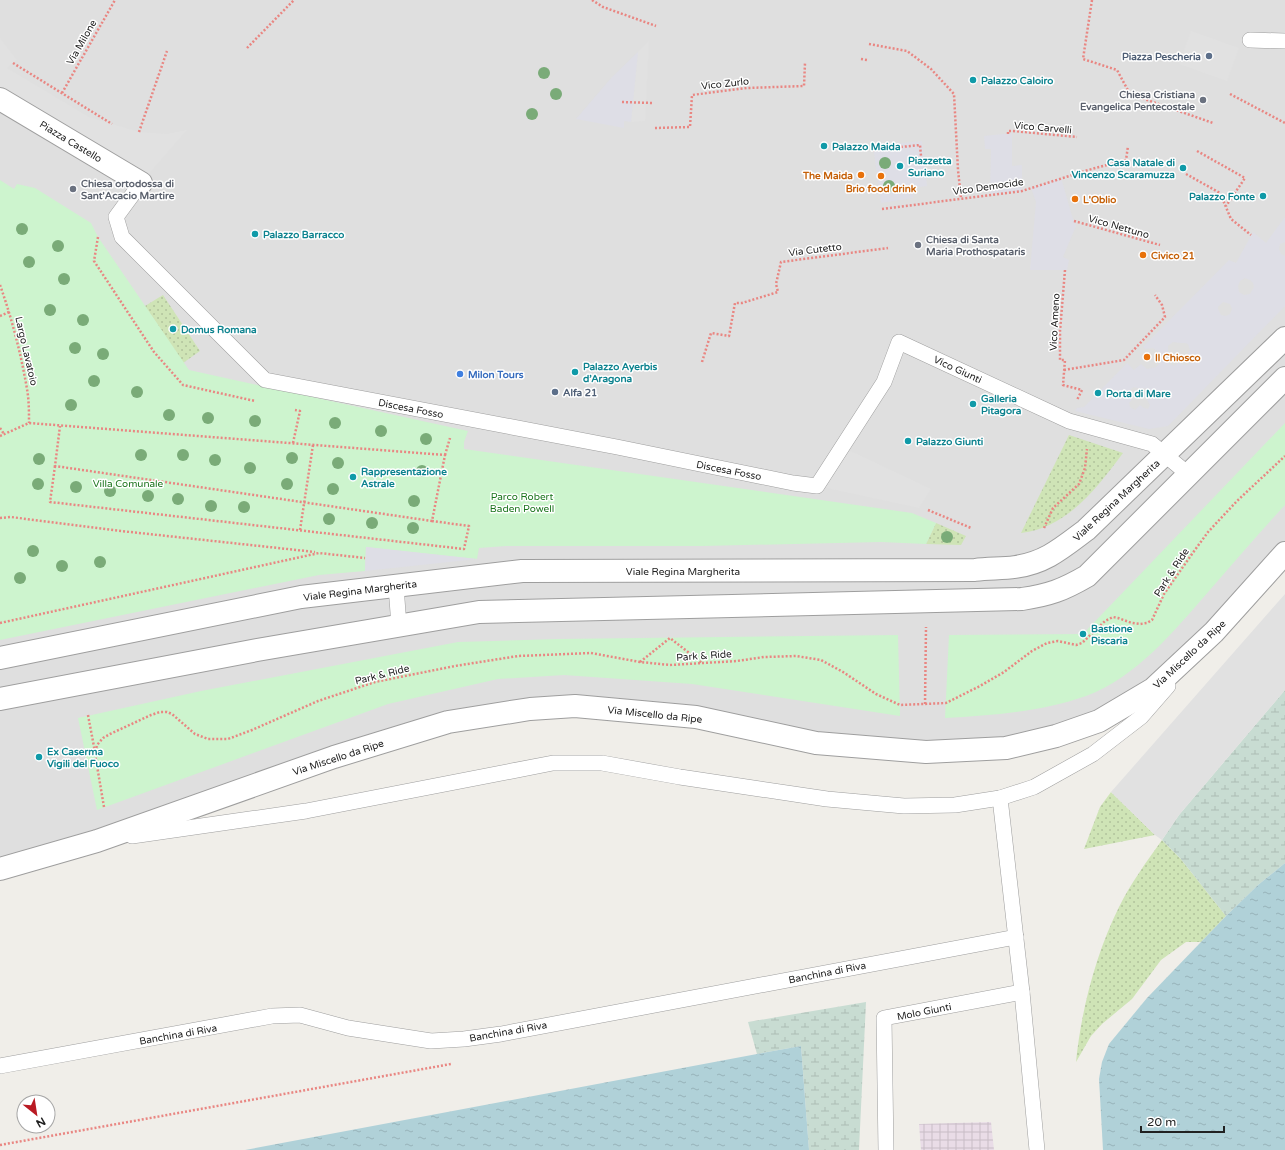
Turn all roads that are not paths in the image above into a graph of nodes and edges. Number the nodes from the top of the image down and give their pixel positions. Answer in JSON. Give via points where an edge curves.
{"nodes":[{"id":1,"x":1250,"y":40,"type":"dead end"},
{"id":2,"x":1285,"y":42,"type":"edge"},
{"id":3,"x":0,"y":99,"type":"edge"},
{"id":4,"x":141,"y":183,"type":"joint"},
{"id":5,"x":1285,"y":338,"type":"edge"},
{"id":6,"x":1285,"y":378,"type":"edge"},
{"id":7,"x":1165,"y":454,"type":"junction"},
{"id":8,"x":1188,"y":474,"type":"junction"},
{"id":9,"x":817,"y":486,"type":"joint"},
{"id":10,"x":1285,"y":553,"type":"edge"},
{"id":11,"x":396,"y":586,"type":"junction"},
{"id":12,"x":399,"y":626,"type":"junction"},
{"id":13,"x":1214,"y":632,"type":"junction"},
{"id":14,"x":0,"y":658,"type":"edge"},
{"id":15,"x":0,"y":698,"type":"edge"},
{"id":16,"x":1000,"y":798,"type":"junction"},
{"id":17,"x":97,"y":841,"type":"junction"},
{"id":18,"x":0,"y":868,"type":"edge"},
{"id":19,"x":1016,"y":937,"type":"junction"},
{"id":20,"x":1022,"y":992,"type":"junction"},
{"id":21,"x":0,"y":1066,"type":"edge"},
{"id":22,"x":886,"y":1150,"type":"edge"},
{"id":23,"x":1037,"y":1150,"type":"edge"}],
"edges":[{"from":1,"to":2,"type":"lane"},
{"from":3,"to":4,"type":"street","name":"Piazza Castello"},
{"from":4,"to":9,"type":"lane","name":"Discesa Fosso","via":[[116,217],[122,236],[265,380]]},
{"from":5,"to":7,"type":"street","name":"Viale Regina Margherita"},
{"from":6,"to":8,"type":"street"},
{"from":7,"to":8,"type":"lane","name":"Vico Giunti"},
{"from":7,"to":9,"type":"lane","name":"Vico Giunti","via":[[1152,444],[1069,421],[899,342],[884,382]]},
{"from":7,"to":11,"type":"street","name":"Viale Regina Margherita","via":[[1086,530],[1056,553],[1046,559],[1015,567],[975,570],[522,571]]},
{"from":8,"to":12,"type":"street","via":[[1087,576],[1069,587],[1040,596],[914,602],[479,612]]},
{"from":10,"to":13,"type":"street","name":"Via Miscello da Ripe"},
{"from":11,"to":12,"type":"lane"},
{"from":11,"to":14,"type":"street","name":"Viale Regina Margherita","via":[[301,597]]},
{"from":12,"to":15,"type":"street"},
{"from":13,"to":16,"type":"lane","via":[[1141,717],[1093,754],[1034,787]]},
{"from":13,"to":17,"type":"street","name":"Via Miscello da Ripe","via":[[1153,689],[1099,721],[1056,736],[1006,748],[926,752],[816,743],[696,717],[574,706],[530,709],[448,722],[334,757]]},
{"from":16,"to":17,"type":"lane","via":[[954,805],[904,806],[827,799],[602,763],[553,763],[306,811]]},
{"from":16,"to":19,"type":"lane"},
{"from":17,"to":18,"type":"street","name":"Via Miscello da Ripe"},
{"from":19,"to":20,"type":"lane"},
{"from":19,"to":21,"type":"lane","name":"Banchina di Riva","via":[[464,1039],[431,1041],[348,1028],[300,1014],[272,1016]]},
{"from":20,"to":22,"type":"lane","name":"Molo Giunti","via":[[884,1018]]},
{"from":20,"to":23,"type":"lane"}]}
